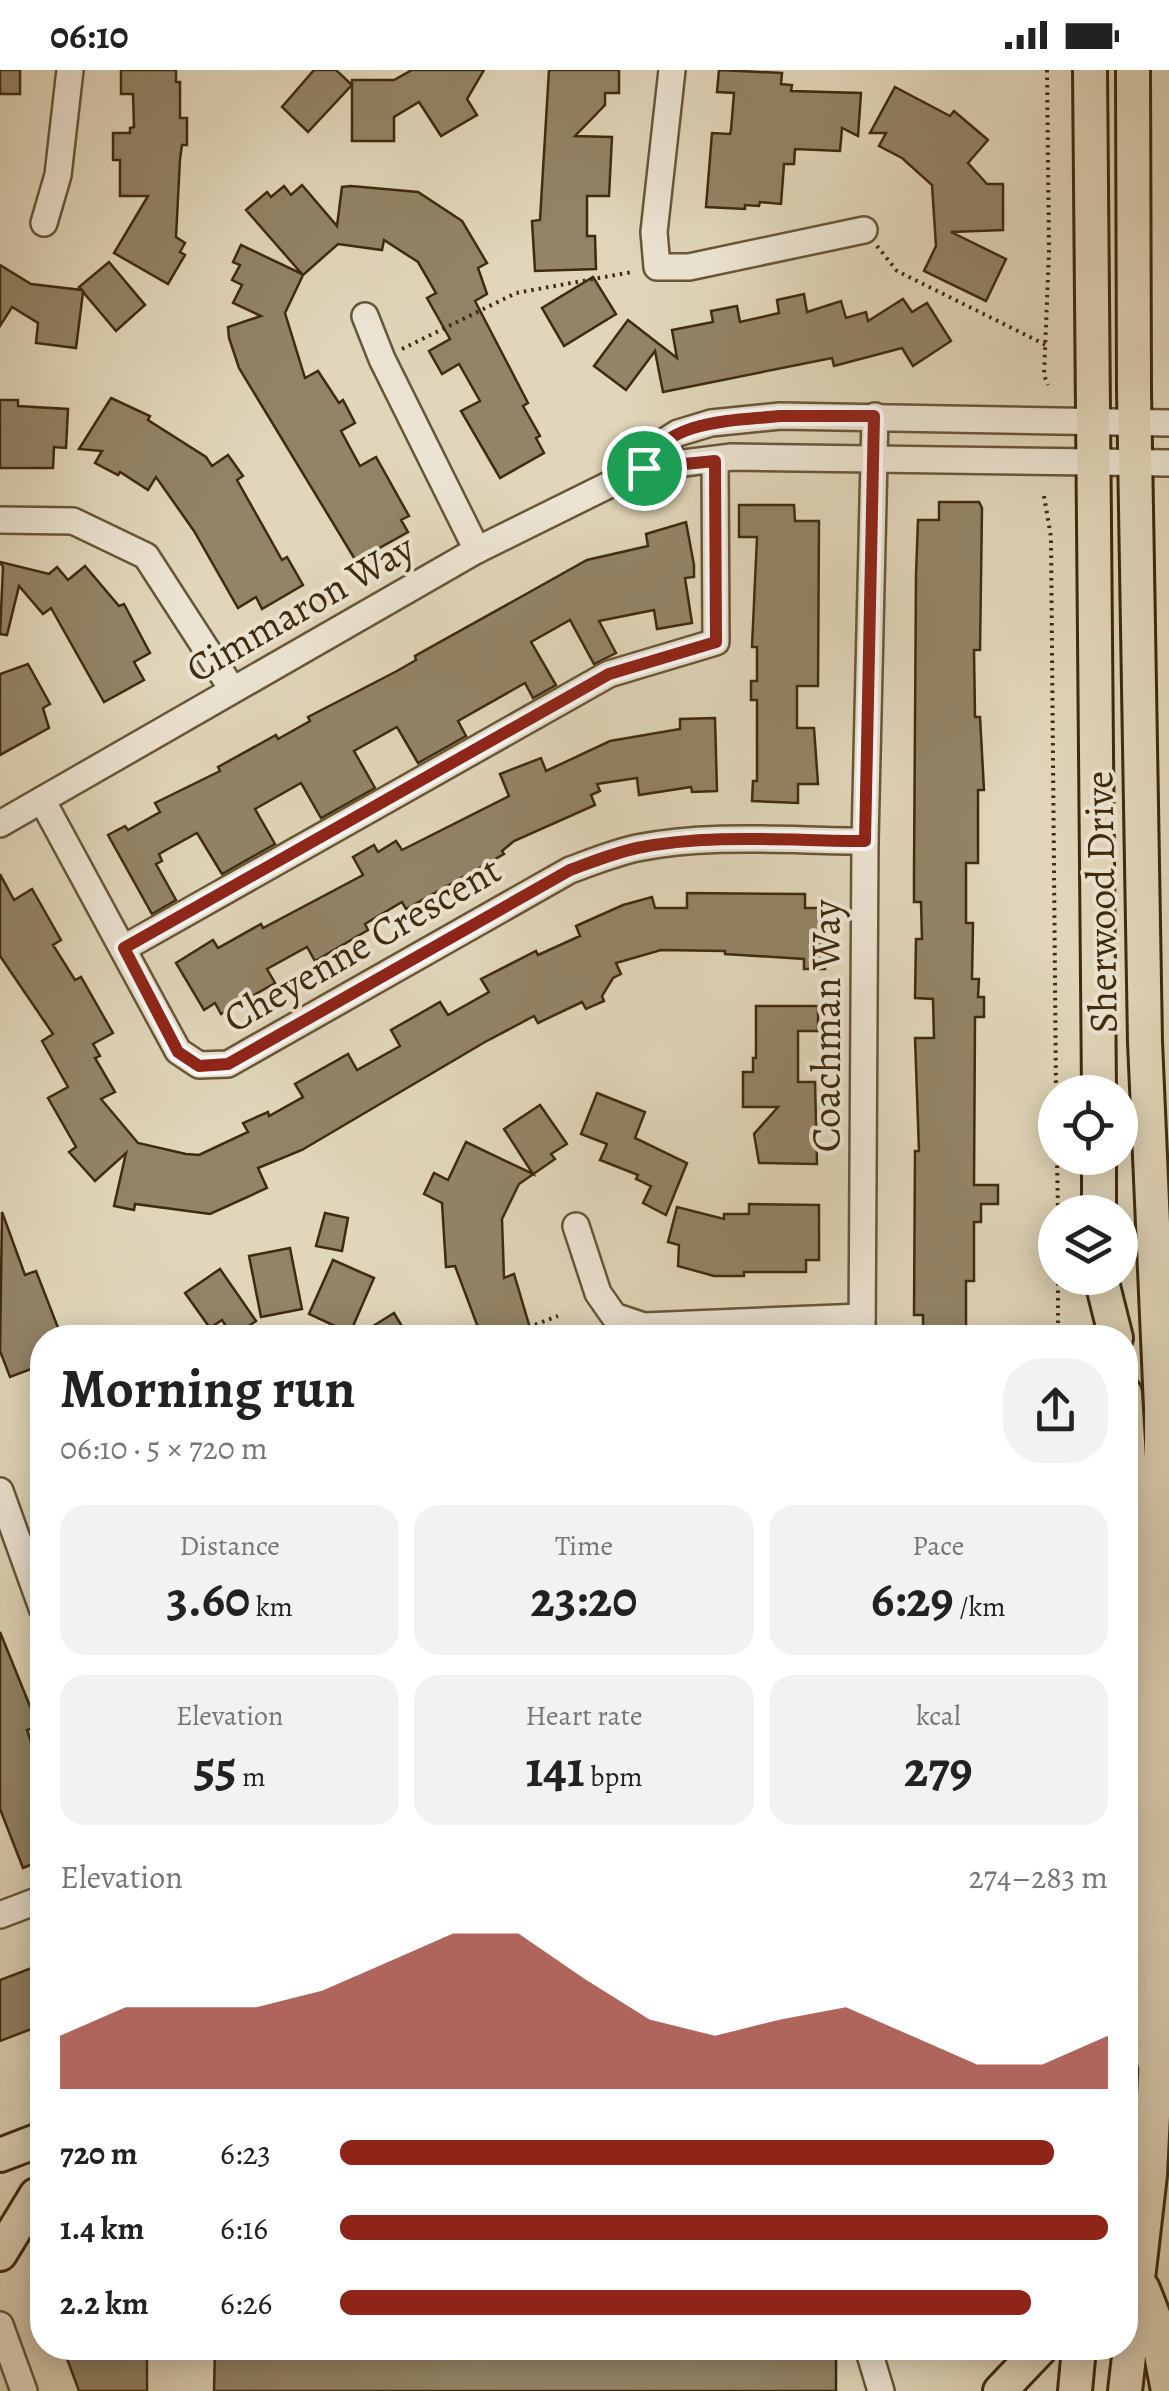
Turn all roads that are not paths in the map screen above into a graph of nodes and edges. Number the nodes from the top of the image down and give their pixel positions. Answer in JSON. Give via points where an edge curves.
{"nodes":[{"id":1,"x":70,"y":70,"type":"edge"},
{"id":2,"x":672,"y":70,"type":"edge"},
{"id":3,"x":1090,"y":70,"type":"edge"},
{"id":4,"x":1133,"y":70,"type":"edge"},
{"id":5,"x":44,"y":223,"type":"dead end"},
{"id":6,"x":864,"y":230,"type":"road end"},
{"id":7,"x":365,"y":316,"type":"dead end"},
{"id":8,"x":874,"y":416,"type":"junction"},
{"id":9,"x":1095,"y":421,"type":"junction"},
{"id":10,"x":1134,"y":422,"type":"junction"},
{"id":11,"x":1169,"y":423,"type":"edge"},
{"id":12,"x":874,"y":460,"type":"junction"},
{"id":13,"x":715,"y":461,"type":"junction"},
{"id":14,"x":1095,"y":462,"type":"junction"},
{"id":15,"x":1135,"y":462,"type":"junction"},
{"id":16,"x":1169,"y":462,"type":"edge"},
{"id":17,"x":644,"y":468,"type":"junction"},
{"id":18,"x":0,"y":520,"type":"edge"},
{"id":19,"x":477,"y":550,"type":"junction"},
{"id":20,"x":232,"y":690,"type":"junction"},
{"id":21,"x":42,"y":800,"type":"junction"},
{"id":22,"x":0,"y":824,"type":"edge"},
{"id":23,"x":865,"y":841,"type":"junction"},
{"id":24,"x":124,"y":948,"type":"junction"},
{"id":25,"x":1099,"y":1075,"type":"edge"},
{"id":26,"x":576,"y":1226,"type":"dead end"},
{"id":27,"x":1101,"y":1295,"type":"edge"},
{"id":28,"x":1105,"y":1295,"type":"edge"},
{"id":29,"x":641,"y":1325,"type":"edge"},
{"id":30,"x":862,"y":1325,"type":"edge"},
{"id":31,"x":1101,"y":1325,"type":"edge"},
{"id":32,"x":1113,"y":1325,"type":"edge"},
{"id":33,"x":1161,"y":1407,"type":"junction"},
{"id":34,"x":1169,"y":1444,"type":"edge"},
{"id":35,"x":0,"y":1491,"type":"edge"},
{"id":36,"x":30,"y":1575,"type":"edge"},
{"id":37,"x":1138,"y":1613,"type":"edge"},
{"id":38,"x":1145,"y":1762,"type":"edge"},
{"id":39,"x":30,"y":1904,"type":"edge"},
{"id":40,"x":1138,"y":1913,"type":"edge"},
{"id":41,"x":0,"y":1915,"type":"edge"},
{"id":42,"x":1165,"y":1947,"type":"edge"},
{"id":43,"x":1138,"y":2031,"type":"edge"},
{"id":44,"x":1156,"y":2065,"type":"junction"},
{"id":45,"x":30,"y":2143,"type":"edge"},
{"id":46,"x":0,"y":2154,"type":"edge"},
{"id":47,"x":30,"y":2197,"type":"edge"},
{"id":48,"x":0,"y":2208,"type":"edge"},
{"id":49,"x":30,"y":2208,"type":"edge"},
{"id":50,"x":0,"y":2254,"type":"edge"},
{"id":51,"x":1139,"y":2280,"type":"junction"},
{"id":52,"x":1138,"y":2287,"type":"edge"},
{"id":53,"x":0,"y":2325,"type":"edge"},
{"id":54,"x":871,"y":2360,"type":"edge"},
{"id":55,"x":1030,"y":2360,"type":"edge"},
{"id":56,"x":1078,"y":2360,"type":"edge"},
{"id":57,"x":1128,"y":2360,"type":"edge"},
{"id":58,"x":24,"y":2391,"type":"edge"},
{"id":59,"x":880,"y":2391,"type":"edge"},
{"id":60,"x":1000,"y":2391,"type":"edge"},
{"id":61,"x":1075,"y":2391,"type":"edge"},
{"id":62,"x":1124,"y":2391,"type":"edge"},
{"id":63,"x":1168,"y":2391,"type":"edge"}],
"edges":[{"from":1,"to":5,"type":"street","via":[[58,175]]},
{"from":2,"to":6,"type":"street","via":[[654,232],[657,267],[689,267]]},
{"from":3,"to":9,"type":"main road","name":"Sherwood Drive"},
{"from":4,"to":10,"type":"main road","name":"Sherwood Drive"},
{"from":7,"to":19,"type":"street"},
{"from":8,"to":9,"type":"street","name":"Cimmaron Way"},
{"from":8,"to":12,"type":"street","name":"Coachman Way"},
{"from":8,"to":17,"type":"street","name":"Cimmaron Way","via":[[711,423],[651,450]]},
{"from":9,"to":10,"type":"street","name":"Cimmaron Way"},
{"from":9,"to":14,"type":"main road","name":"Sherwood Drive"},
{"from":10,"to":11,"type":"street","name":"Cimmaron Way"},
{"from":10,"to":15,"type":"main road","name":"Sherwood Drive"},
{"from":12,"to":13,"type":"street","name":"Cimmaron Way"},
{"from":12,"to":14,"type":"street","name":"Cimmaron Way"},
{"from":12,"to":23,"type":"street","name":"Coachman Way"},
{"from":13,"to":17,"type":"street","name":"Cimmaron Way"},
{"from":13,"to":24,"type":"street","via":[[716,642],[609,674]]},
{"from":14,"to":15,"type":"street","name":"Cimmaron Way"},
{"from":14,"to":25,"type":"main road","name":"Sherwood Drive"},
{"from":15,"to":16,"type":"street","name":"Cimmaron Way"},
{"from":15,"to":33,"type":"main road","name":"Sherwood Drive","via":[[1148,1153]]},
{"from":17,"to":19,"type":"street","name":"Cimmaron Way"},
{"from":18,"to":20,"type":"street","via":[[73,521],[146,556]]},
{"from":19,"to":20,"type":"street","name":"Cimmaron Way"},
{"from":20,"to":21,"type":"street","name":"Cimmaron Way"},
{"from":21,"to":22,"type":"street","name":"Cimmaron Way"},
{"from":21,"to":24,"type":"street","name":"Cheyenne Crescent"},
{"from":23,"to":24,"type":"street","name":"Cheyenne Crescent","via":[[672,844],[607,857],[570,870],[228,1064],[199,1066],[178,1052]]},
{"from":23,"to":30,"type":"street","name":"Coachman Way"},
{"from":26,"to":29,"type":"street","via":[[598,1293],[614,1316]]},
{"from":27,"to":31,"type":"main road"},
{"from":28,"to":32,"type":"main road"},
{"from":33,"to":34,"type":"main road"},
{"from":33,"to":38,"type":"main road","name":"Sherwood Drive"},
{"from":35,"to":36,"type":"street"},
{"from":37,"to":38,"type":"main road"},
{"from":38,"to":40,"type":"main road"},
{"from":38,"to":42,"type":"main road","name":"Sherwood Drive"},
{"from":39,"to":41,"type":"street"},
{"from":42,"to":44,"type":"main road","name":"Sherwood Drive"},
{"from":43,"to":44,"type":"main road"},
{"from":44,"to":51,"type":"main road","name":"Sherwood Drive"},
{"from":45,"to":46,"type":"main road"},
{"from":47,"to":48,"type":"main road"},
{"from":49,"to":50,"type":"main road"},
{"from":51,"to":52,"type":"main road","name":"Sherwood Drive"},
{"from":51,"to":63,"type":"main road","via":[[1154,2317]]},
{"from":53,"to":58,"type":"street"},
{"from":54,"to":59,"type":"street"},
{"from":55,"to":60,"type":"main road"},
{"from":56,"to":61,"type":"main road"},
{"from":57,"to":62,"type":"main road","name":"Sherwood Drive"}]}
